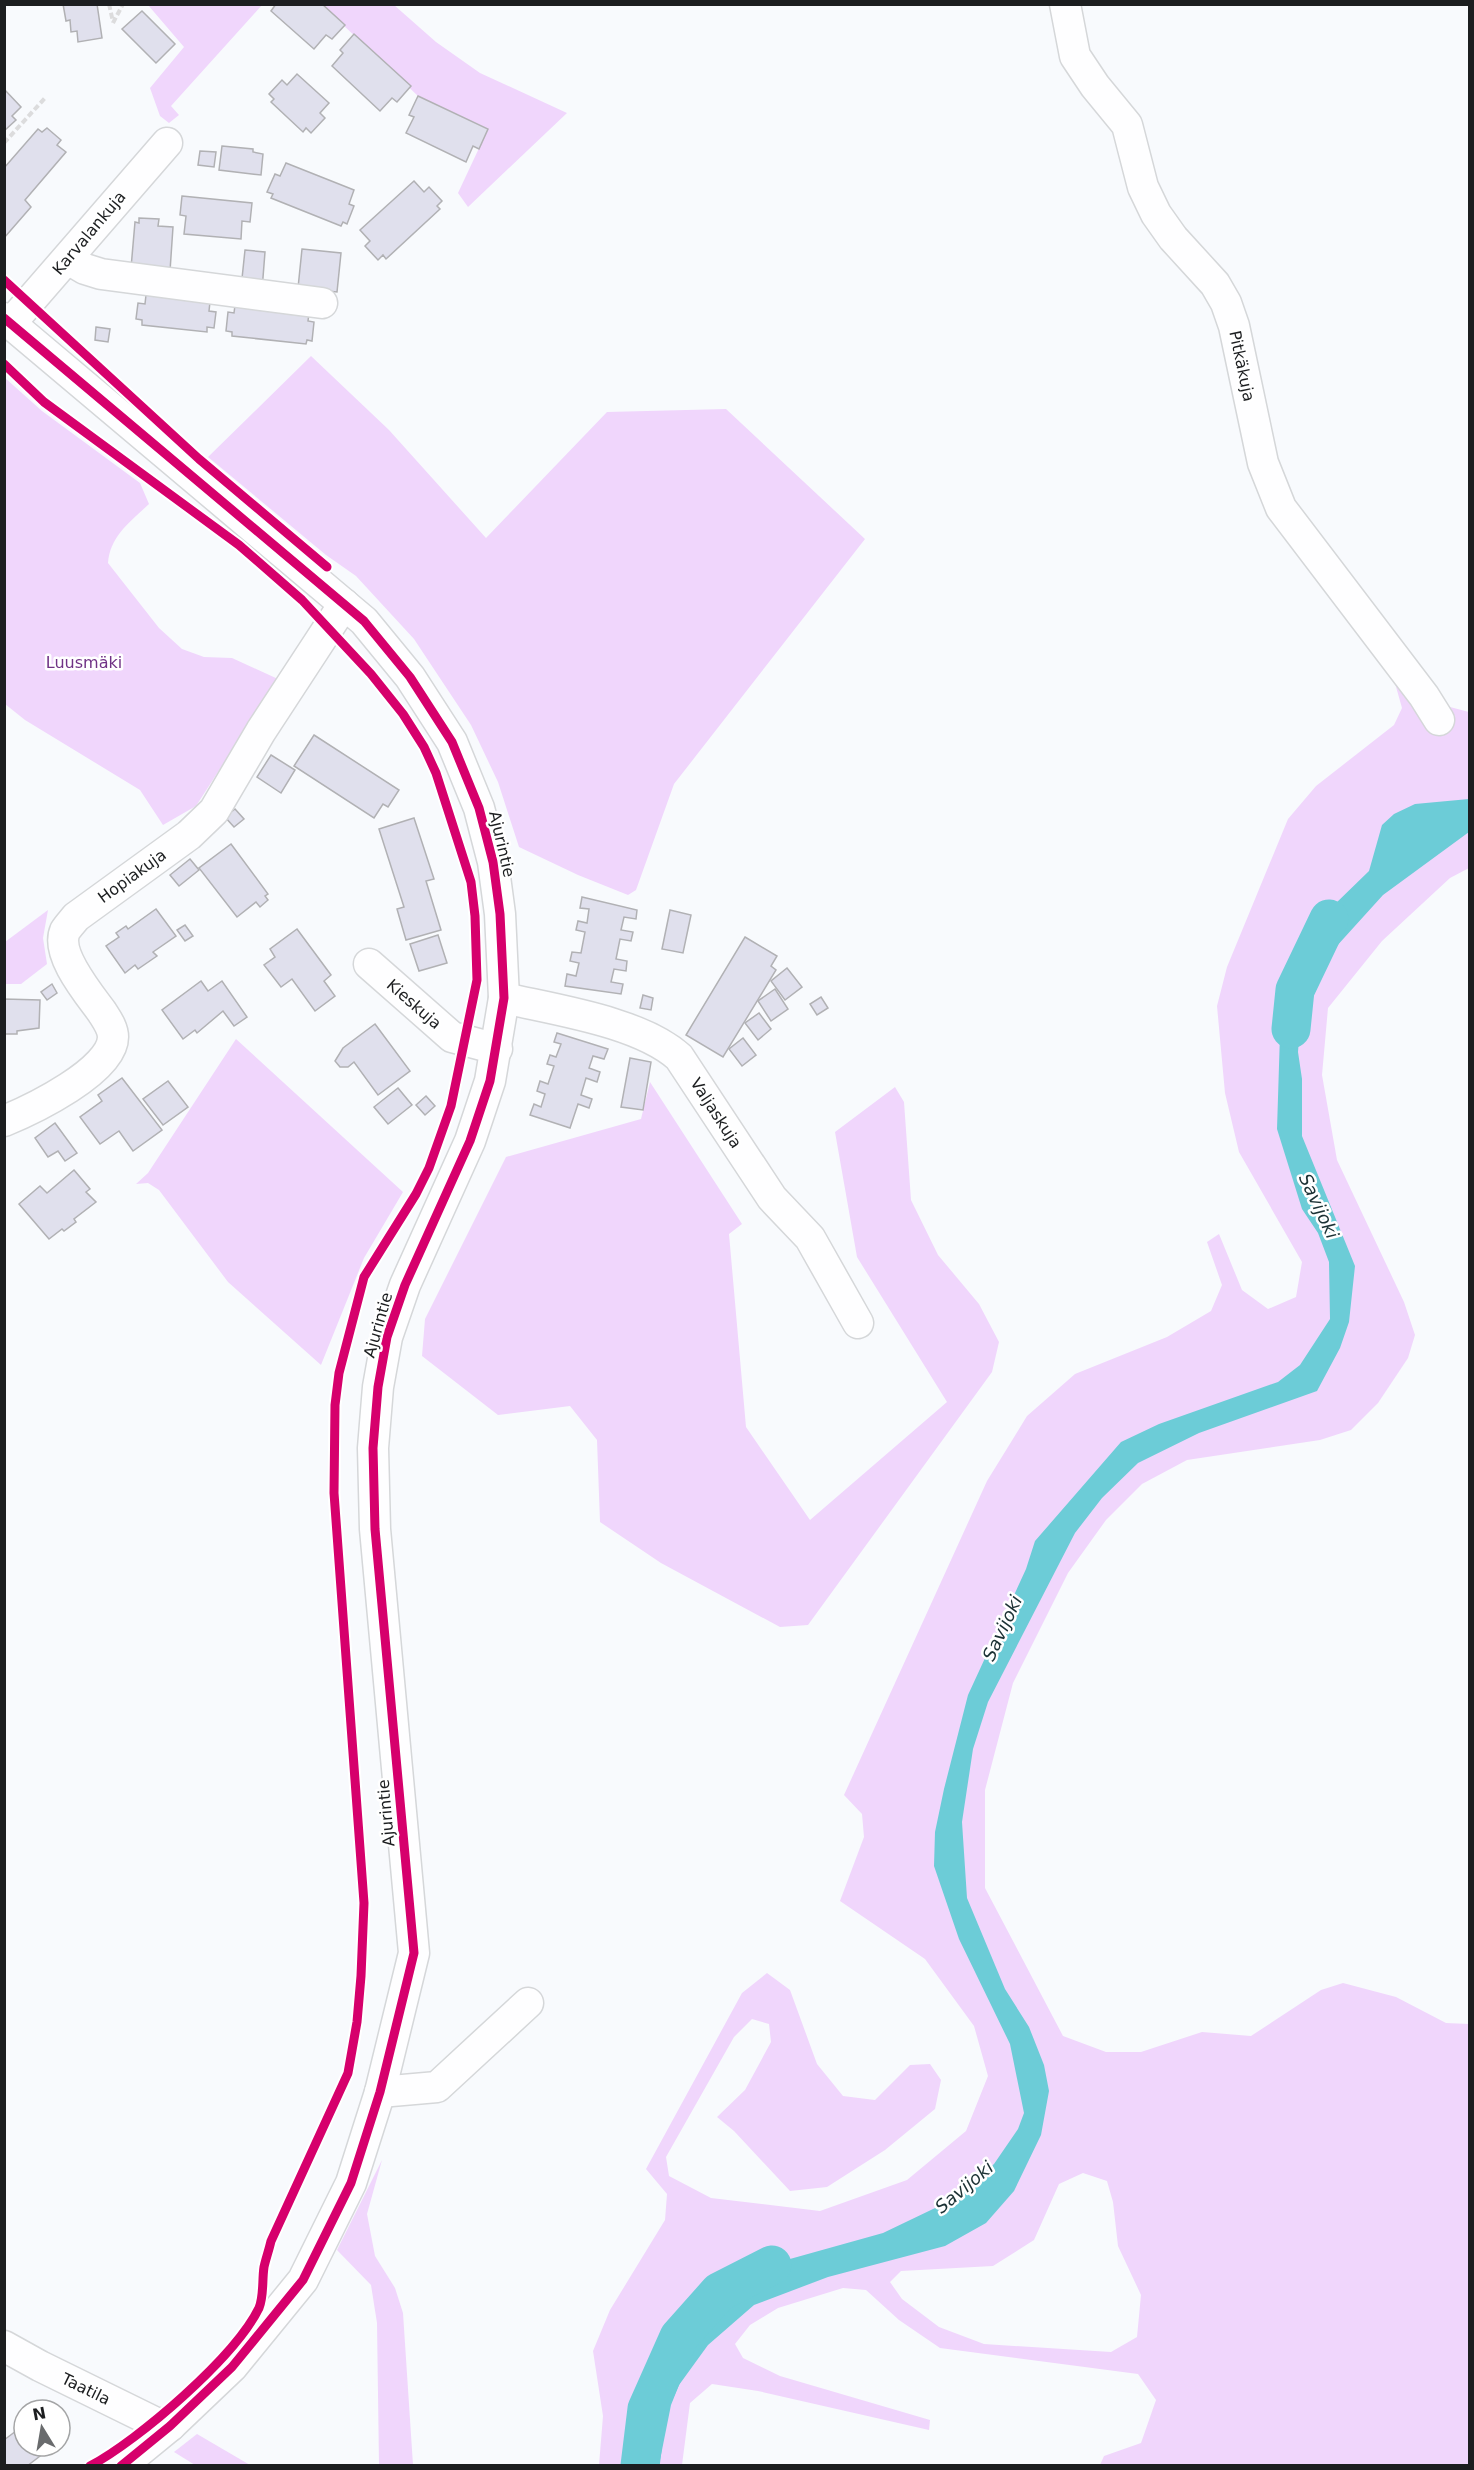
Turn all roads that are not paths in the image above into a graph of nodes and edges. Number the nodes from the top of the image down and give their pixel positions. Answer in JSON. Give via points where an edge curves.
{"nodes":[{"id":1,"x":1065,"y":4,"type":"edge"},
{"id":2,"x":167,"y":143,"type":"dead end"},
{"id":3,"x":68,"y":259,"type":"junction"},
{"id":4,"x":322,"y":303,"type":"dead end"},
{"id":5,"x":8,"y":320,"type":"edge"},
{"id":6,"x":344,"y":604,"type":"junction"},
{"id":7,"x":1439,"y":720,"type":"dead end"},
{"id":8,"x":369,"y":964,"type":"dead end"},
{"id":9,"x":504,"y":998,"type":"junction"},
{"id":10,"x":496,"y":1049,"type":"junction"},
{"id":11,"x":4,"y":1121,"type":"edge"},
{"id":12,"x":858,"y":1323,"type":"dead end"},
{"id":13,"x":528,"y":2003,"type":"dead end"},
{"id":14,"x":380,"y":2092,"type":"junction"},
{"id":15,"x":4,"y":2346,"type":"edge"},
{"id":16,"x":170,"y":2426,"type":"junction"},
{"id":17,"x":121,"y":2466,"type":"edge"}],
"edges":[{"from":1,"to":7,"type":"street","name":"Pitkäkuja","via":[[1076,56],[1127,125],[1143,187],[1156,214],[1215,284],[1226,303],[1263,464],[1281,507]]},
{"from":2,"to":3,"type":"street","name":"Karvalankuja"},
{"from":3,"to":4,"type":"street","via":[[101,274]]},
{"from":3,"to":5,"type":"street","name":"Karvalankuja"},
{"from":5,"to":6,"type":"street","name":"Ajurintie"},
{"from":6,"to":9,"type":"street","name":"Ajurintie","via":[[364,621],[410,677],[452,742],[479,808],[493,862],[500,914]]},
{"from":6,"to":11,"type":"street","name":"Hopiakuja","via":[[214,811],[189,835],[76,916],[65,932],[70,964],[110,1024],[112,1044],[94,1068],[40,1106]]},
{"from":8,"to":10,"type":"street","name":"Kieskuja","via":[[452,1037]]},
{"from":9,"to":10,"type":"street","name":"Ajurintie"},
{"from":9,"to":12,"type":"street","name":"Valjaskuja","via":[[629,1029],[663,1043],[679,1057],[772,1198],[810,1238]]},
{"from":10,"to":14,"type":"street","name":"Ajurintie","via":[[470,1141],[405,1285],[387,1337],[378,1387],[373,1448],[375,1529],[414,1953]]},
{"from":13,"to":14,"type":"street","via":[[437,2087]]},
{"from":14,"to":16,"type":"street","name":"Ajurintie","via":[[351,2183],[303,2280],[232,2367]]},
{"from":15,"to":16,"type":"street","name":"Taatila","via":[[154,2422]]},
{"from":16,"to":17,"type":"street","name":"Ajurintie"}]}
